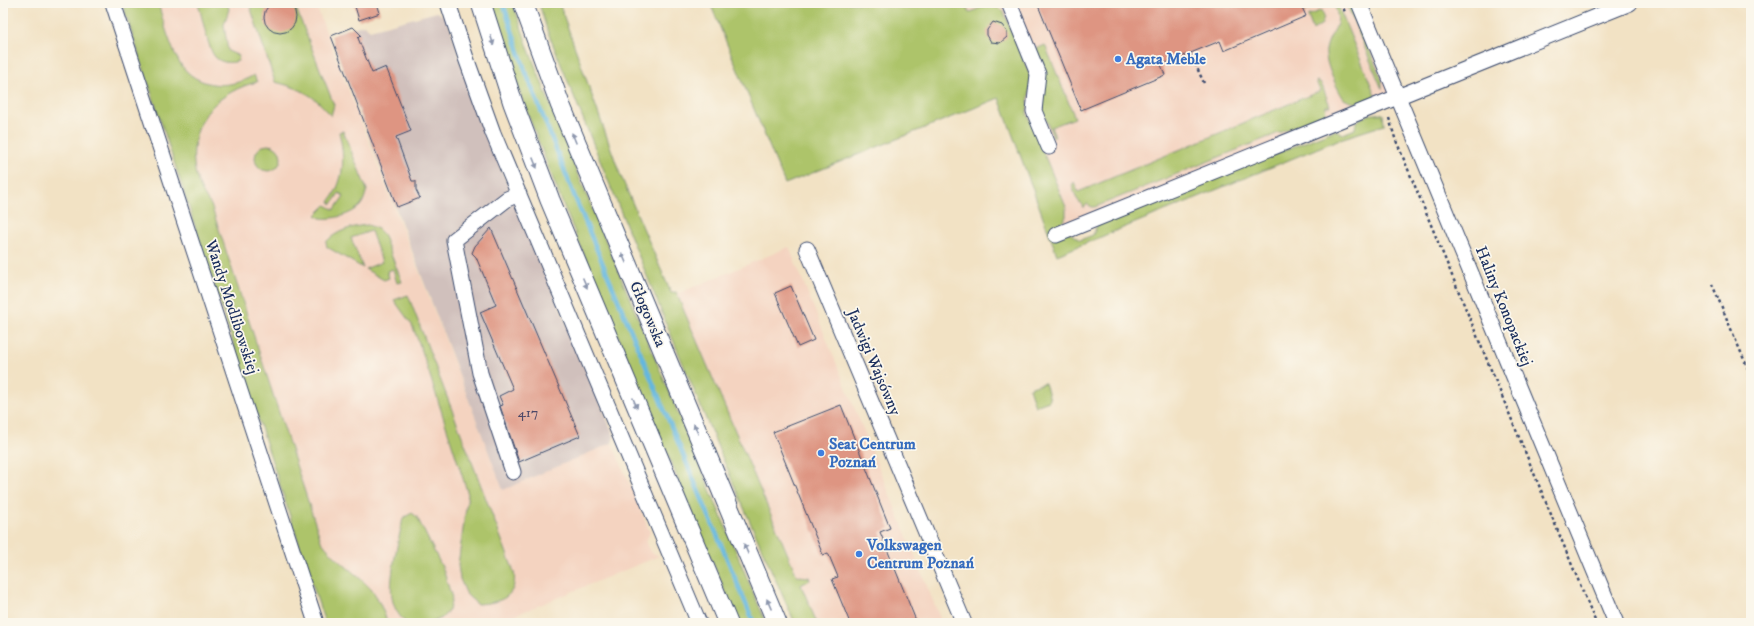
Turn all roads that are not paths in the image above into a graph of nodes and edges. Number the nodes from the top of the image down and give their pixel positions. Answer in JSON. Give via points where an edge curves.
{"nodes":[{"id":1,"x":113,"y":3,"type":"edge"},
{"id":2,"x":448,"y":3,"type":"edge"},
{"id":3,"x":481,"y":3,"type":"edge"},
{"id":4,"x":524,"y":3,"type":"edge"},
{"id":5,"x":1009,"y":3,"type":"edge"},
{"id":6,"x":1359,"y":3,"type":"edge"},
{"id":7,"x":1630,"y":3,"type":"edge"},
{"id":8,"x":1398,"y":97,"type":"junction"},
{"id":9,"x":1049,"y":147,"type":"dead end"},
{"id":10,"x":519,"y":194,"type":"junction"},
{"id":11,"x":1056,"y":235,"type":"dead end"},
{"id":12,"x":807,"y":249,"type":"dead end"},
{"id":13,"x":513,"y":472,"type":"dead end"},
{"id":14,"x":316,"y":623,"type":"edge"},
{"id":15,"x":699,"y":623,"type":"edge"},
{"id":16,"x":728,"y":623,"type":"edge"},
{"id":17,"x":777,"y":623,"type":"edge"},
{"id":18,"x":964,"y":623,"type":"edge"},
{"id":19,"x":1616,"y":623,"type":"edge"}],
"edges":[{"from":1,"to":14,"type":"street","name":"Wandy Modlibowskiej"},
{"from":2,"to":10,"type":"street","via":[[478,94]]},
{"from":3,"to":16,"type":"main road","one_way":true,"via":[[508,90],[545,188]]},
{"from":17,"to":4,"type":"main road","name":"Głogowska","one_way":true,"via":[[560,104]]},
{"from":5,"to":9,"type":"street","via":[[1038,74],[1034,111]]},
{"from":6,"to":8,"type":"street","name":"Haliny Konopackiej"},
{"from":7,"to":8,"type":"street"},
{"from":8,"to":11,"type":"street"},
{"from":8,"to":19,"type":"street","name":"Haliny Konopackiej"},
{"from":10,"to":13,"type":"street","via":[[507,199],[454,240],[480,373]]},
{"from":10,"to":15,"type":"street"},
{"from":12,"to":18,"type":"street","name":"Jadwigi Wajsówny"}]}
